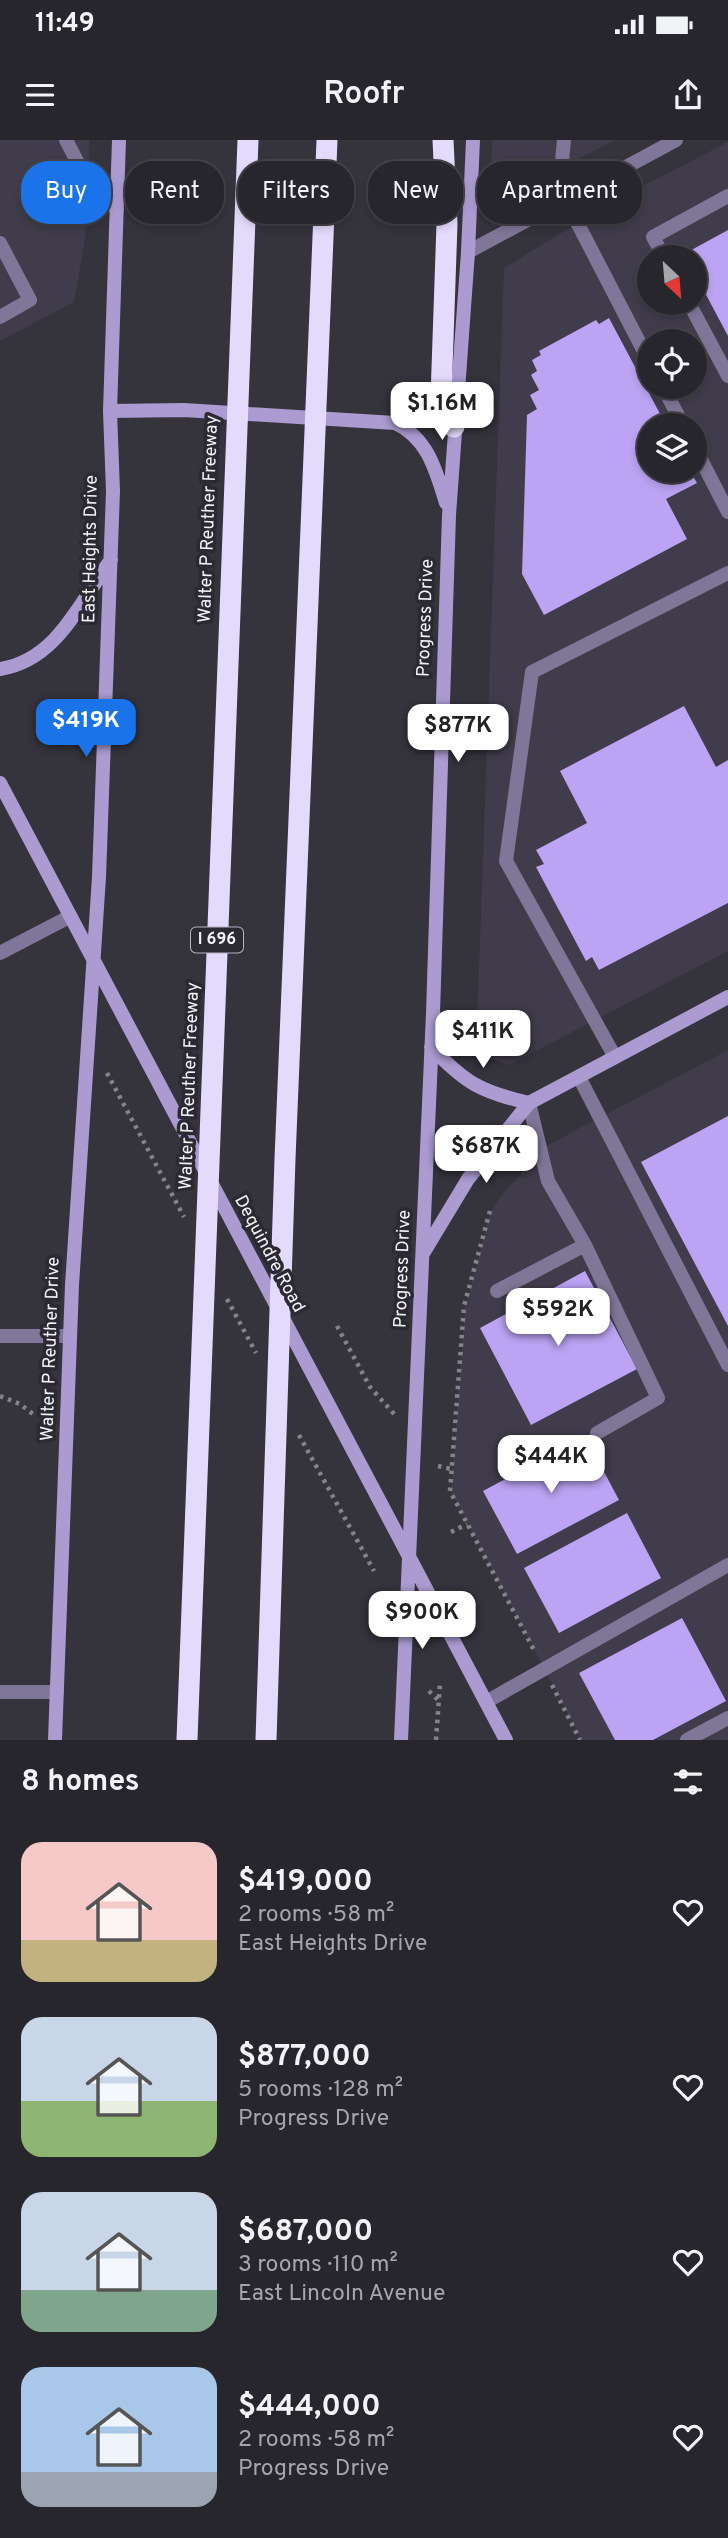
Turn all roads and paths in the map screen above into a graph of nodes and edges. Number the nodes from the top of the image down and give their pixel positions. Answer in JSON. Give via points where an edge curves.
{"nodes":[{"id":1,"x":66,"y":140,"type":"edge"},
{"id":2,"x":119,"y":140,"type":"edge"},
{"id":3,"x":248,"y":140,"type":"edge"},
{"id":4,"x":327,"y":140,"type":"edge"},
{"id":5,"x":443,"y":140,"type":"edge"},
{"id":6,"x":473,"y":140,"type":"edge"},
{"id":7,"x":565,"y":140,"type":"edge"},
{"id":8,"x":676,"y":140,"type":"edge"},
{"id":9,"x":562,"y":161,"type":"edge"},
{"id":10,"x":636,"y":161,"type":"edge"},
{"id":11,"x":728,"y":196,"type":"edge"},
{"id":12,"x":117,"y":210,"type":"junction"},
{"id":13,"x":519,"y":224,"type":"edge"},
{"id":14,"x":578,"y":224,"type":"edge"},
{"id":15,"x":0,"y":243,"type":"edge"},
{"id":16,"x":657,"y":245,"type":"edge"},
{"id":17,"x":468,"y":252,"type":"junction"},
{"id":18,"x":695,"y":315,"type":"edge"},
{"id":19,"x":0,"y":317,"type":"edge"},
{"id":20,"x":637,"y":338,"type":"edge"},
{"id":21,"x":728,"y":376,"type":"edge"},
{"id":22,"x":110,"y":411,"type":"junction"},
{"id":23,"x":454,"y":427,"type":"junction"},
{"id":24,"x":707,"y":471,"type":"edge"},
{"id":25,"x":728,"y":512,"type":"edge"},
{"id":26,"x":449,"y":515,"type":"junction"},
{"id":27,"x":111,"y":560,"type":"junction"},
{"id":28,"x":728,"y":573,"type":"edge"},
{"id":29,"x":0,"y":669,"type":"edge"},
{"id":30,"x":0,"y":783,"type":"edge"},
{"id":31,"x":69,"y":917,"type":"junction"},
{"id":32,"x":0,"y":953,"type":"edge"},
{"id":33,"x":93,"y":960,"type":"junction"},
{"id":34,"x":728,"y":997,"type":"edge"},
{"id":35,"x":431,"y":1047,"type":"junction"},
{"id":36,"x":615,"y":1057,"type":"junction"},
{"id":37,"x":107,"y":1073,"type":"dead end"},
{"id":38,"x":579,"y":1077,"type":"junction"},
{"id":39,"x":529,"y":1102,"type":"junction"},
{"id":40,"x":490,"y":1211,"type":"dead end"},
{"id":41,"x":187,"y":1223,"type":"dead end"},
{"id":42,"x":585,"y":1245,"type":"junction"},
{"id":43,"x":422,"y":1255,"type":"junction"},
{"id":44,"x":497,"y":1291,"type":"dead end"},
{"id":45,"x":225,"y":1296,"type":"dead end"},
{"id":46,"x":337,"y":1326,"type":"dead end"},
{"id":47,"x":0,"y":1336,"type":"edge"},
{"id":48,"x":70,"y":1336,"type":"junction"},
{"id":49,"x":258,"y":1357,"type":"dead end"},
{"id":50,"x":728,"y":1365,"type":"edge"},
{"id":51,"x":0,"y":1396,"type":"edge"},
{"id":52,"x":33,"y":1414,"type":"dead end"},
{"id":53,"x":396,"y":1415,"type":"dead end"},
{"id":54,"x":297,"y":1431,"type":"dead end"},
{"id":55,"x":597,"y":1433,"type":"dead end"},
{"id":56,"x":438,"y":1466,"type":"dead end"},
{"id":57,"x":451,"y":1469,"type":"junction"},
{"id":58,"x":467,"y":1524,"type":"junction"},
{"id":59,"x":451,"y":1532,"type":"dead end"},
{"id":60,"x":408,"y":1560,"type":"junction"},
{"id":61,"x":728,"y":1565,"type":"edge"},
{"id":62,"x":374,"y":1571,"type":"dead end"},
{"id":63,"x":544,"y":1669,"type":"junction"},
{"id":64,"x":440,"y":1684,"type":"dead end"},
{"id":65,"x":429,"y":1691,"type":"dead end"},
{"id":66,"x":0,"y":1692,"type":"edge"},
{"id":67,"x":57,"y":1692,"type":"junction"},
{"id":68,"x":438,"y":1700,"type":"junction"},
{"id":69,"x":486,"y":1702,"type":"junction"},
{"id":70,"x":728,"y":1718,"type":"edge"},
{"id":71,"x":55,"y":1740,"type":"edge"},
{"id":72,"x":187,"y":1740,"type":"edge"},
{"id":73,"x":266,"y":1740,"type":"edge"},
{"id":74,"x":401,"y":1740,"type":"edge"},
{"id":75,"x":436,"y":1740,"type":"edge"},
{"id":76,"x":506,"y":1740,"type":"edge"},
{"id":77,"x":580,"y":1740,"type":"edge"},
{"id":78,"x":687,"y":1740,"type":"edge"}],
"edges":[{"from":1,"to":12,"type":"street","via":[[81,169]]},
{"from":2,"to":12,"type":"main road","name":"East Heights Drive"},
{"from":3,"to":72,"type":"highway","name":"Walter P Reuther Freeway","number":"I 696"},
{"from":4,"to":73,"type":"highway","via":[[286,1117]]},
{"from":5,"to":23,"type":"highway","via":[[447,224],[440,397]]},
{"from":6,"to":17,"type":"main road","name":"Progress Drive"},
{"from":7,"to":9,"type":"street"},
{"from":8,"to":10,"type":"street"},
{"from":11,"to":16,"type":"street","via":[[653,237]]},
{"from":12,"to":22,"type":"main road","name":"East Heights Drive"},
{"from":13,"to":17,"type":"street"},
{"from":14,"to":20,"type":"street"},
{"from":15,"to":19,"type":"street","via":[[30,300]]},
{"from":17,"to":23,"type":"main road","name":"Progress Drive"},
{"from":18,"to":21,"type":"street"},
{"from":22,"to":26,"type":"main road","via":[[381,420],[406,428],[425,448]]},
{"from":22,"to":27,"type":"main road","name":"East Heights Drive"},
{"from":23,"to":26,"type":"main road","name":"Progress Drive"},
{"from":24,"to":25,"type":"street"},
{"from":26,"to":35,"type":"main road","name":"Progress Drive"},
{"from":27,"to":29,"type":"main road","via":[[55,640],[29,660]]},
{"from":27,"to":33,"type":"main road","name":"East Heights Drive"},
{"from":28,"to":36,"type":"street","via":[[532,672],[506,861]]},
{"from":30,"to":31,"type":"main road","name":"Dequindre Road"},
{"from":31,"to":32,"type":"street"},
{"from":31,"to":33,"type":"main road","name":"Dequindre Road"},
{"from":33,"to":48,"type":"main road","name":"Walter P Reuther Drive"},
{"from":33,"to":60,"type":"main road","name":"Dequindre Road"},
{"from":34,"to":36,"type":"main road"},
{"from":35,"to":39,"type":"main road","via":[[488,1093]]},
{"from":35,"to":43,"type":"main road","name":"Progress Drive"},
{"from":36,"to":38,"type":"main road"},
{"from":37,"to":41,"type":"path"},
{"from":38,"to":39,"type":"main road"},
{"from":38,"to":50,"type":"street"},
{"from":39,"to":42,"type":"street","via":[[548,1181]]},
{"from":39,"to":43,"type":"main road","via":[[468,1179]]},
{"from":40,"to":57,"type":"path","via":[[464,1306]]},
{"from":42,"to":44,"type":"street"},
{"from":42,"to":55,"type":"street","via":[[658,1398]]},
{"from":43,"to":60,"type":"main road","name":"Progress Drive"},
{"from":45,"to":49,"type":"path"},
{"from":46,"to":53,"type":"path","via":[[370,1387]]},
{"from":47,"to":48,"type":"street"},
{"from":48,"to":67,"type":"main road","name":"Walter P Reuther Drive"},
{"from":51,"to":52,"type":"path"},
{"from":54,"to":62,"type":"path"},
{"from":56,"to":57,"type":"path"},
{"from":57,"to":58,"type":"path","via":[[450,1491]]},
{"from":58,"to":59,"type":"path"},
{"from":58,"to":63,"type":"path"},
{"from":60,"to":69,"type":"main road","name":"Dequindre Road"},
{"from":60,"to":74,"type":"main road"},
{"from":61,"to":63,"type":"street"},
{"from":63,"to":69,"type":"street"},
{"from":63,"to":77,"type":"path"},
{"from":64,"to":68,"type":"path"},
{"from":65,"to":68,"type":"path"},
{"from":66,"to":67,"type":"street"},
{"from":67,"to":71,"type":"main road","name":"Walter P Reuther Drive"},
{"from":68,"to":75,"type":"path"},
{"from":69,"to":76,"type":"main road","name":"Dequindre Road"},
{"from":70,"to":78,"type":"street"}]}
